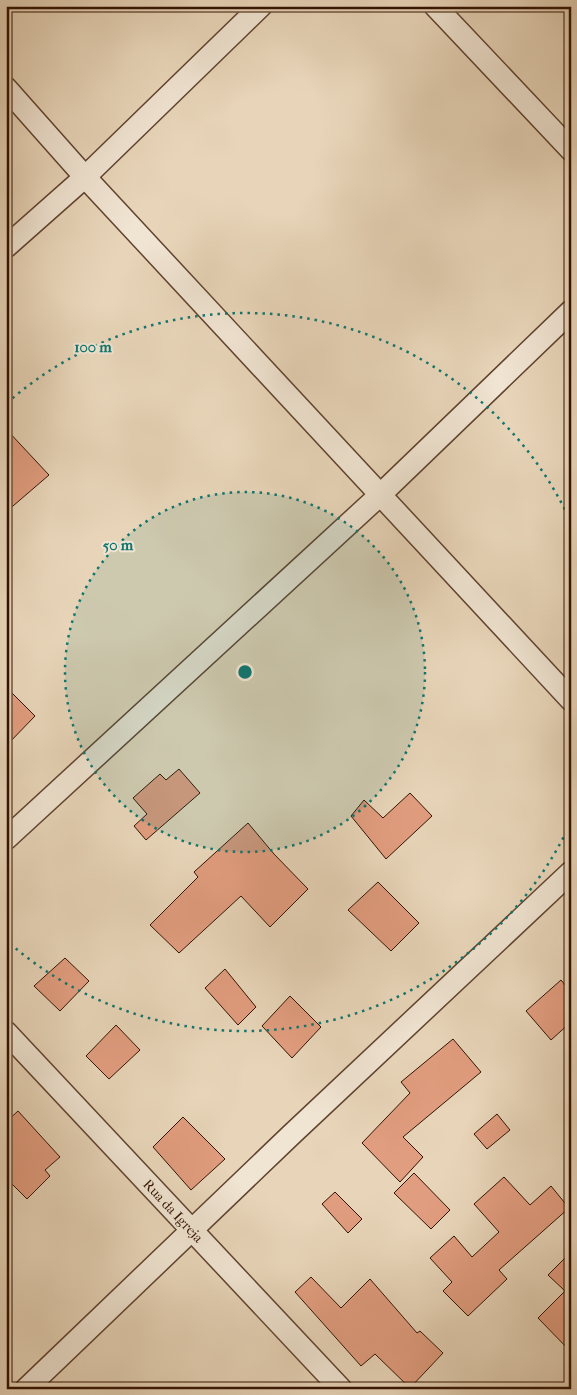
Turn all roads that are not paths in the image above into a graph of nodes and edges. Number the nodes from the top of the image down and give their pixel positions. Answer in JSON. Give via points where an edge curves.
{"nodes":[{"id":1,"x":262,"y":6,"type":"edge"},
{"id":2,"x":435,"y":6,"type":"edge"},
{"id":3,"x":6,"y":88,"type":"edge"},
{"id":4,"x":571,"y":150,"type":"edge"},
{"id":5,"x":85,"y":177,"type":"junction"},
{"id":6,"x":6,"y":247,"type":"edge"},
{"id":7,"x":571,"y":311,"type":"edge"},
{"id":8,"x":380,"y":495,"type":"junction"},
{"id":9,"x":571,"y":700,"type":"edge"},
{"id":10,"x":6,"y":839,"type":"edge"},
{"id":11,"x":571,"y":872,"type":"edge"},
{"id":12,"x":6,"y":1032,"type":"edge"},
{"id":13,"x":192,"y":1231,"type":"junction"},
{"id":14,"x":26,"y":1389,"type":"edge"},
{"id":15,"x":341,"y":1389,"type":"edge"}],
"edges":[{"from":1,"to":5,"type":"street"},
{"from":2,"to":4,"type":"street"},
{"from":3,"to":5,"type":"street"},
{"from":5,"to":6,"type":"street"},
{"from":5,"to":8,"type":"street"},
{"from":7,"to":8,"type":"street"},
{"from":8,"to":9,"type":"street"},
{"from":8,"to":10,"type":"street"},
{"from":11,"to":13,"type":"street"},
{"from":12,"to":13,"type":"street","name":"Rua da Igreja"},
{"from":13,"to":14,"type":"street"},
{"from":13,"to":15,"type":"street","name":"Rua da Igreja"}]}
